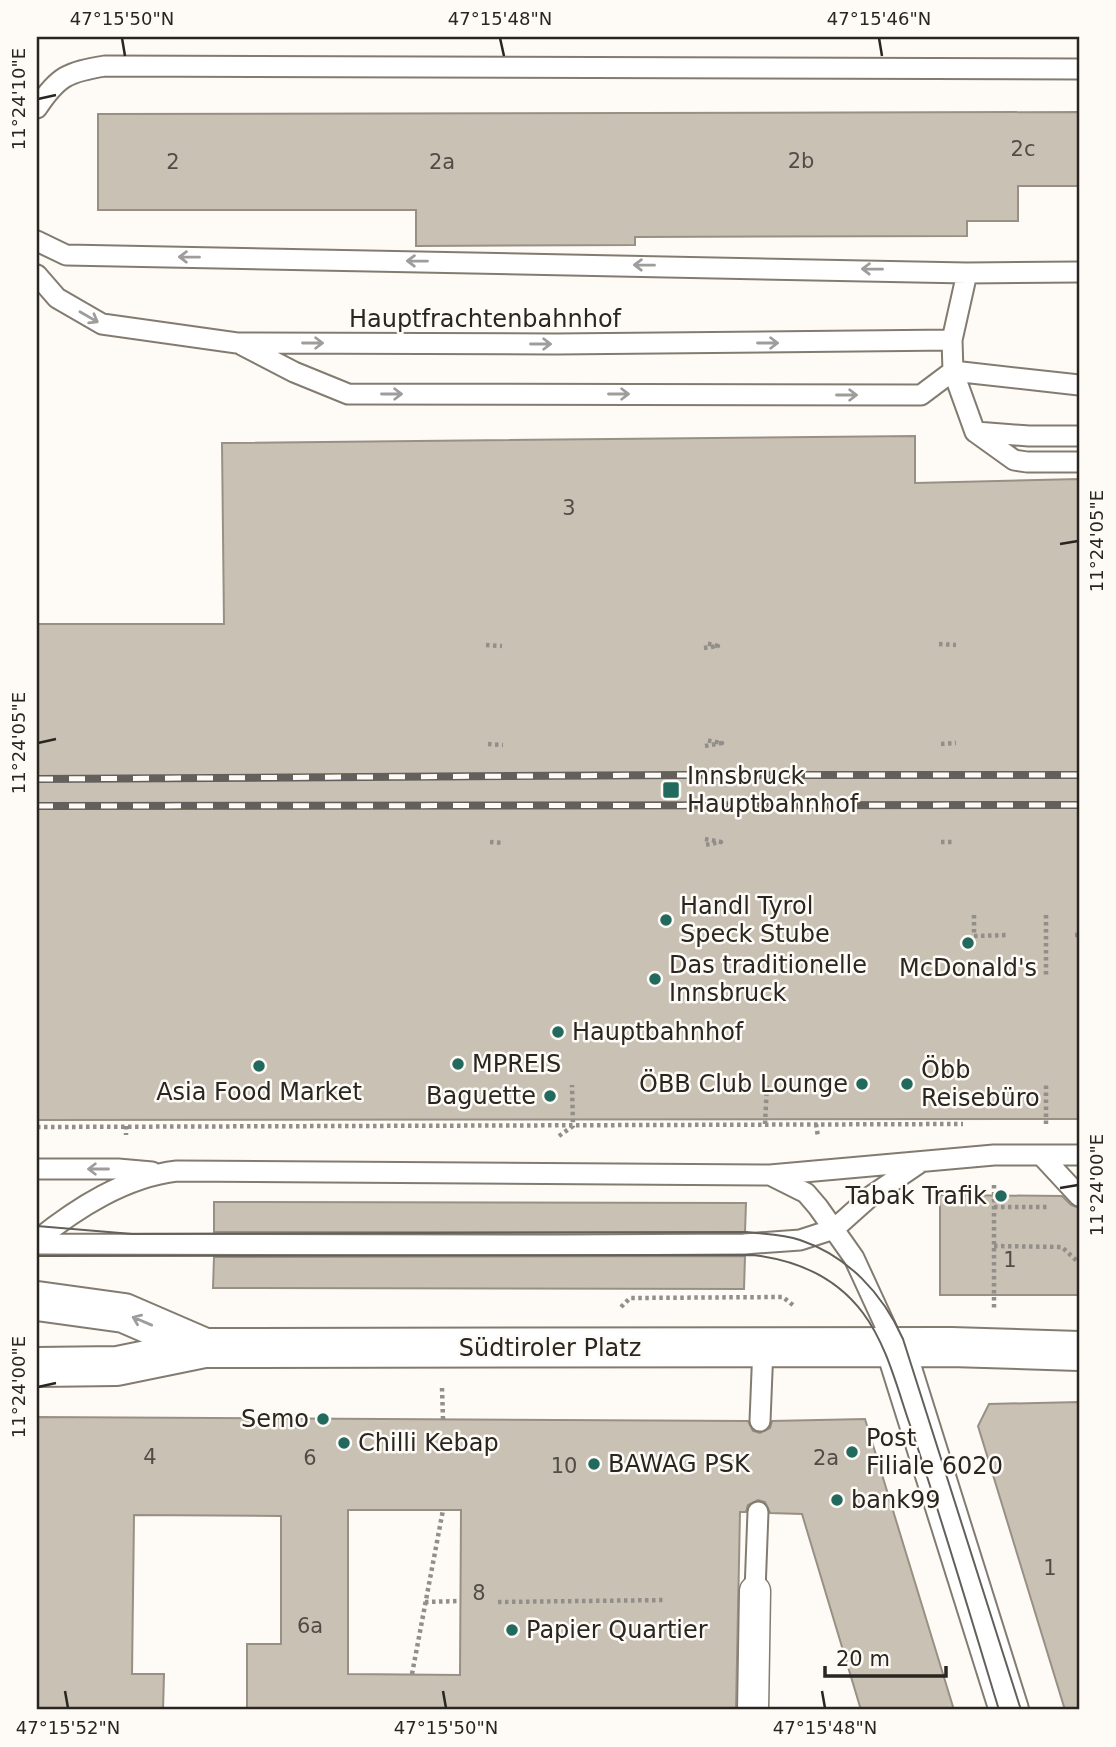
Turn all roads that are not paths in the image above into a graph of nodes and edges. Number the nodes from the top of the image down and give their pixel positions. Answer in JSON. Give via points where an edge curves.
{"nodes":[{"id":1,"x":1079,"y":69,"type":"edge"},
{"id":2,"x":37,"y":108,"type":"edge"},
{"id":3,"x":37,"y":241,"type":"edge"},
{"id":4,"x":1079,"y":272,"type":"edge"},
{"id":5,"x":967,"y":273,"type":"junction"},
{"id":6,"x":37,"y":275,"type":"edge"},
{"id":7,"x":952,"y":340,"type":"junction"},
{"id":8,"x":237,"y":343,"type":"junction"},
{"id":9,"x":953,"y":371,"type":"junction"},
{"id":10,"x":1079,"y":385,"type":"edge"},
{"id":11,"x":975,"y":432,"type":"junction"},
{"id":12,"x":1079,"y":436,"type":"edge"},
{"id":13,"x":1079,"y":462,"type":"edge"},
{"id":14,"x":1041,"y":1155,"type":"junction"},
{"id":15,"x":1079,"y":1155,"type":"edge"},
{"id":16,"x":920,"y":1162,"type":"junction"},
{"id":17,"x":37,"y":1169,"type":"edge"},
{"id":18,"x":160,"y":1172,"type":"junction"},
{"id":19,"x":770,"y":1175,"type":"junction"},
{"id":20,"x":1079,"y":1196,"type":"edge"},
{"id":21,"x":834,"y":1229,"type":"junction"},
{"id":22,"x":37,"y":1242,"type":"edge"},
{"id":23,"x":37,"y":1301,"type":"edge"},
{"id":24,"x":763,"y":1347,"type":"junction"},
{"id":25,"x":895,"y":1347,"type":"junction"},
{"id":26,"x":205,"y":1348,"type":"junction"},
{"id":27,"x":1079,"y":1351,"type":"edge"},
{"id":28,"x":37,"y":1367,"type":"edge"},
{"id":29,"x":760,"y":1421,"type":"dead end"},
{"id":30,"x":758,"y":1512,"type":"dead end"},
{"id":31,"x":755,"y":1591,"type":"joint"},
{"id":32,"x":753,"y":1710,"type":"edge"},
{"id":33,"x":1009,"y":1710,"type":"edge"}],
"edges":[{"from":1,"to":2,"type":"lane","via":[[105,66],[58,80]]},
{"from":5,"to":3,"type":"lane","one_way":true,"via":[[66,255]]},
{"from":4,"to":5,"type":"lane"},
{"from":5,"to":7,"type":"lane"},
{"from":6,"to":8,"type":"lane","name":"Hauptfrachtenbahnhof","one_way":true,"via":[[57,298],[102,324]]},
{"from":8,"to":7,"type":"lane","name":"Hauptfrachtenbahnhof","one_way":true},
{"from":7,"to":9,"type":"lane"},
{"from":8,"to":9,"type":"lane","one_way":true,"via":[[348,394],[921,395]]},
{"from":9,"to":10,"type":"lane"},
{"from":9,"to":11,"type":"lane"},
{"from":11,"to":12,"type":"lane"},
{"from":11,"to":13,"type":"lane","via":[[1014,460]]},
{"from":14,"to":15,"type":"lane"},
{"from":14,"to":16,"type":"lane"},
{"from":14,"to":20,"type":"lane"},
{"from":16,"to":19,"type":"lane"},
{"from":16,"to":21,"type":"lane"},
{"from":18,"to":17,"type":"lane","one_way":true},
{"from":18,"to":19,"type":"lane"},
{"from":18,"to":22,"type":"lane","via":[[76,1211]]},
{"from":19,"to":21,"type":"lane","via":[[806,1194]]},
{"from":21,"to":22,"type":"lane","via":[[800,1240],[744,1244]]},
{"from":21,"to":25,"type":"lane","via":[[854,1258]]},
{"from":26,"to":23,"type":"street","name":"Südtiroler Platz","one_way":true,"via":[[124,1313]]},
{"from":24,"to":25,"type":"street","name":"Südtiroler Platz"},
{"from":24,"to":26,"type":"street","name":"Südtiroler Platz"},
{"from":24,"to":29,"type":"lane"},
{"from":25,"to":27,"type":"street","name":"Südtiroler Platz"},
{"from":25,"to":33,"type":"street"},
{"from":26,"to":28,"type":"street","name":"Südtiroler Platz","via":[[117,1366]]},
{"from":30,"to":31,"type":"lane"},
{"from":31,"to":32,"type":"street"}]}
